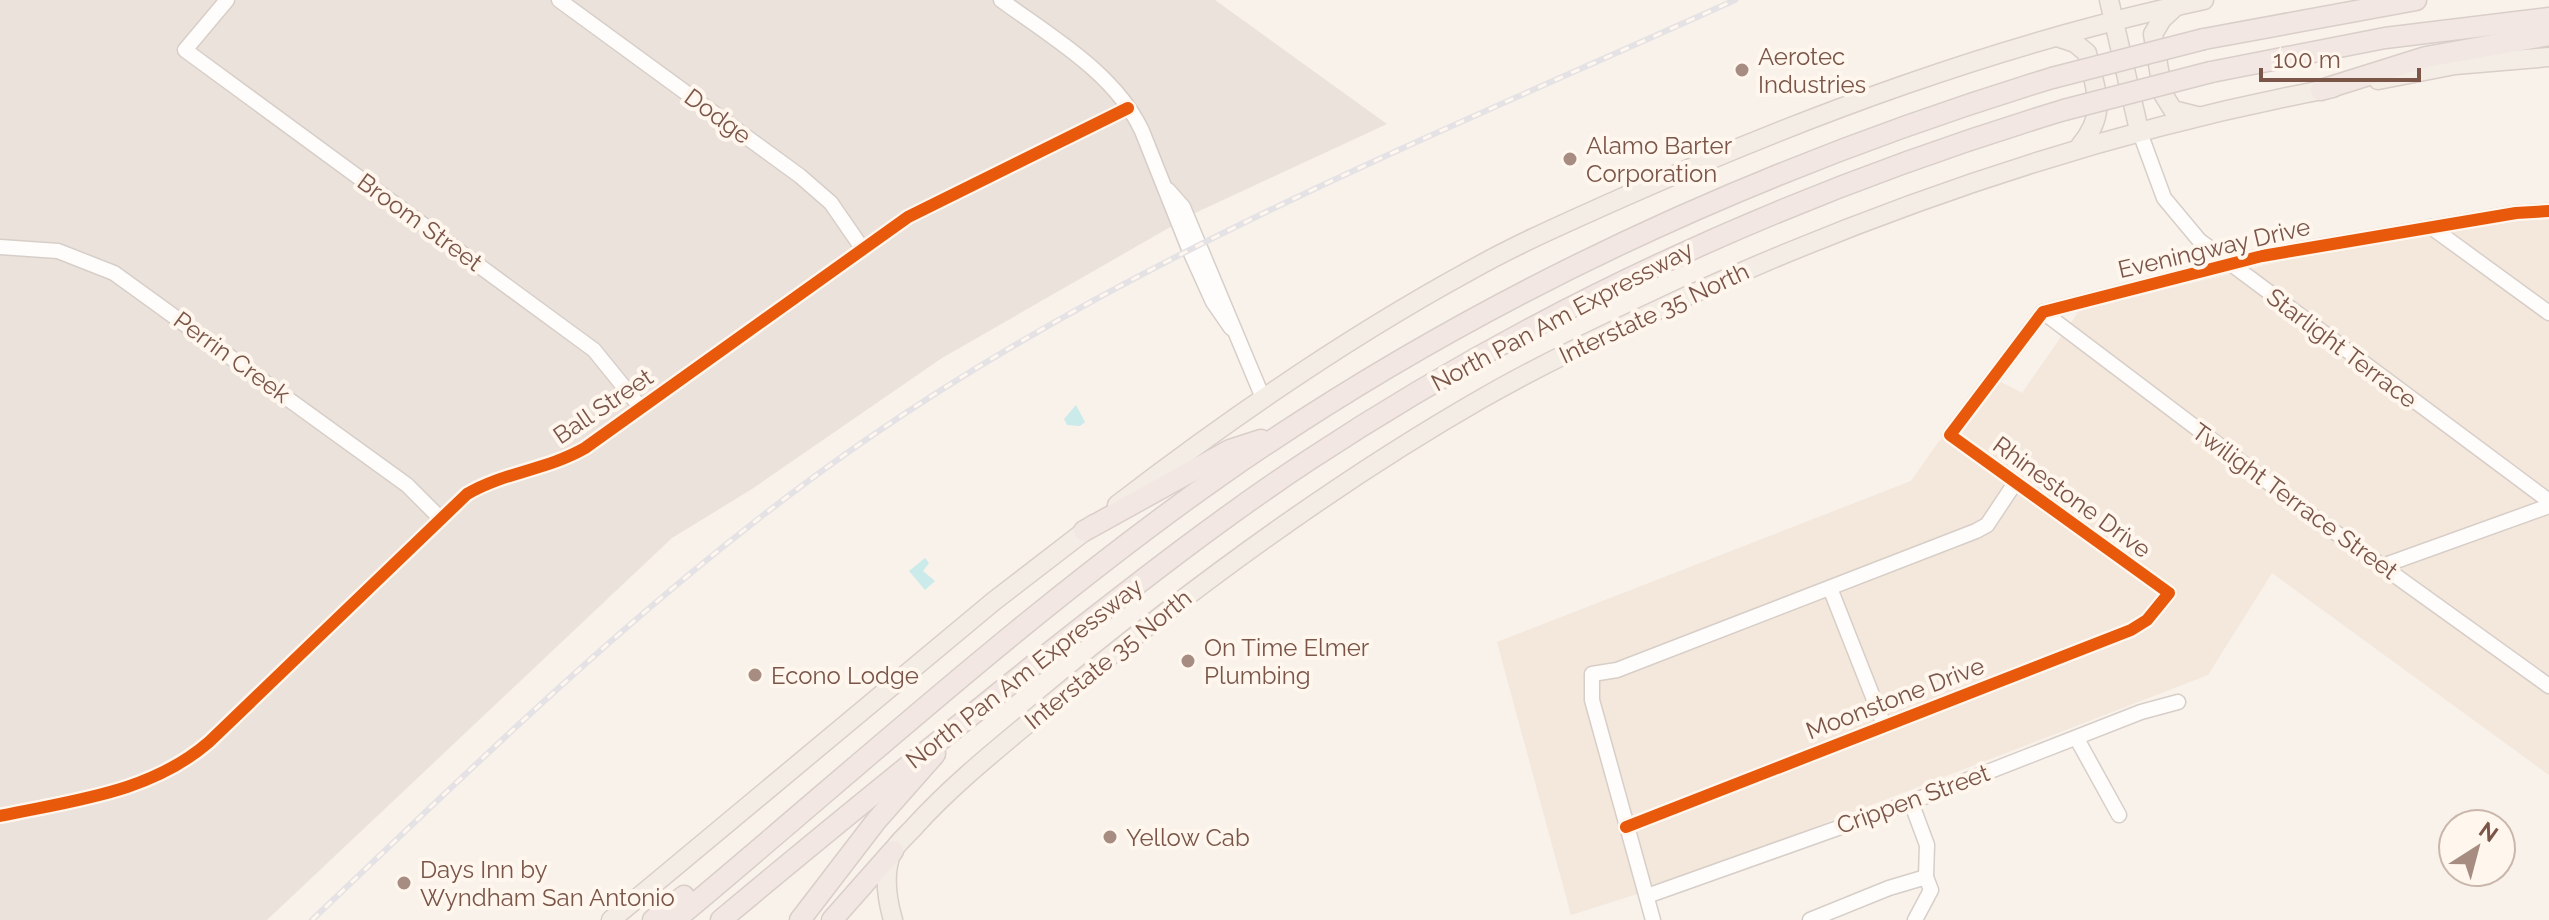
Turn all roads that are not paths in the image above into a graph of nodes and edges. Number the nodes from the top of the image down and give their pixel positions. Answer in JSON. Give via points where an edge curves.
{"nodes":[{"id":1,"x":227,"y":0,"type":"edge"},
{"id":2,"x":559,"y":0,"type":"edge"},
{"id":3,"x":1001,"y":0,"type":"edge"},
{"id":4,"x":2109,"y":0,"type":"edge"},
{"id":5,"x":2204,"y":0,"type":"edge"},
{"id":6,"x":2416,"y":0,"type":"edge"},
{"id":7,"x":2177,"y":6,"type":"junction"},
{"id":8,"x":2549,"y":18,"type":"edge"},
{"id":9,"x":2114,"y":23,"type":"junction"},
{"id":10,"x":2549,"y":35,"type":"edge"},
{"id":11,"x":2057,"y":37,"type":"junction"},
{"id":12,"x":2549,"y":57,"type":"edge"},
{"id":13,"x":2321,"y":90,"type":"junction"},
{"id":14,"x":1128,"y":108,"type":"junction"},
{"id":15,"x":2201,"y":117,"type":"junction"},
{"id":16,"x":2139,"y":130,"type":"junction"},
{"id":17,"x":2080,"y":146,"type":"junction"},
{"id":18,"x":2549,"y":211,"type":"edge"},
{"id":19,"x":2431,"y":227,"type":"junction"},
{"id":20,"x":0,"y":247,"type":"edge"},
{"id":21,"x":862,"y":248,"type":"junction"},
{"id":22,"x":2229,"y":264,"type":"junction"},
{"id":23,"x":2043,"y":312,"type":"junction"},
{"id":24,"x":2549,"y":313,"type":"edge"},
{"id":25,"x":1263,"y":398,"type":"junction"},
{"id":26,"x":641,"y":408,"type":"junction"},
{"id":27,"x":1284,"y":432,"type":"junction"},
{"id":28,"x":2015,"y":483,"type":"junction"},
{"id":29,"x":2549,"y":503,"type":"edge"},
{"id":30,"x":440,"y":518,"type":"junction"},
{"id":31,"x":1084,"y":531,"type":"junction"},
{"id":32,"x":2385,"y":565,"type":"junction"},
{"id":33,"x":1830,"y":588,"type":"junction"},
{"id":34,"x":2169,"y":593,"type":"joint"},
{"id":35,"x":2549,"y":686,"type":"edge"},
{"id":36,"x":2178,"y":702,"type":"dead end"},
{"id":37,"x":1884,"y":725,"type":"junction"},
{"id":38,"x":954,"y":728,"type":"junction"},
{"id":39,"x":2077,"y":739,"type":"junction"},
{"id":40,"x":867,"y":760,"type":"junction"},
{"id":41,"x":1911,"y":802,"type":"junction"},
{"id":42,"x":2119,"y":815,"type":"dead end"},
{"id":43,"x":0,"y":816,"type":"edge"},
{"id":44,"x":1626,"y":827,"type":"junction"},
{"id":45,"x":893,"y":851,"type":"junction"},
{"id":46,"x":1926,"y":877,"type":"junction"},
{"id":47,"x":1647,"y":896,"type":"junction"},
{"id":48,"x":611,"y":920,"type":"edge"},
{"id":49,"x":653,"y":920,"type":"edge"},
{"id":50,"x":675,"y":920,"type":"edge"},
{"id":51,"x":721,"y":920,"type":"edge"},
{"id":52,"x":800,"y":920,"type":"edge"},
{"id":53,"x":832,"y":920,"type":"edge"},
{"id":54,"x":893,"y":920,"type":"edge"},
{"id":55,"x":1653,"y":920,"type":"edge"},
{"id":56,"x":1810,"y":920,"type":"edge"},
{"id":57,"x":1915,"y":920,"type":"edge"}],
"edges":[{"from":1,"to":26,"type":"street","name":"Broom Street","via":[[185,50],[594,350]]},
{"from":2,"to":21,"type":"street","name":"Dodge","via":[[817,190]]},
{"from":3,"to":14,"type":"street","via":[[1088,65]]},
{"from":4,"to":9,"type":"main road"},
{"from":5,"to":7,"type":"main road"},
{"from":6,"to":27,"type":"highway","name":"North Pan Am Expressway","bridge":true,"via":[[2204,39],[2052,78],[1828,153],[1653,226],[1468,320]]},
{"from":7,"to":9,"type":"main road"},
{"from":7,"to":15,"type":"main road","via":[[2153,34],[2163,94],[2173,110]]},
{"from":8,"to":38,"type":"highway","name":"North Pan Am Expressway","bridge":true,"via":[[2385,38],[2211,72],[1959,142],[1776,210],[1619,281],[1417,392],[1164,563]]},
{"from":9,"to":11,"type":"main road"},
{"from":9,"to":16,"type":"main road"},
{"from":10,"to":13,"type":"highway","via":[[2426,57]]},
{"from":11,"to":17,"type":"main road","via":[[2081,47],[2090,67],[2099,115]]},
{"from":11,"to":25,"type":"main road","via":[[1819,113],[1567,220],[1424,296]]},
{"from":12,"to":13,"type":"main road","name":"Interstate 35 North","via":[[2455,65]]},
{"from":13,"to":15,"type":"main road","name":"Interstate 35 North"},
{"from":14,"to":21,"type":"street","name":"Ball Street","via":[[908,217]]},
{"from":14,"to":25,"type":"street","via":[[1213,302]]},
{"from":15,"to":16,"type":"main road","name":"Interstate 35 North"},
{"from":16,"to":17,"type":"main road","name":"Interstate 35 North"},
{"from":16,"to":22,"type":"street","name":"Starlight Terrace","via":[[2164,198],[2199,240]]},
{"from":17,"to":45,"type":"main road","name":"Interstate 35 North","via":[[1937,193],[1774,257],[1582,345],[1479,400],[1157,618],[981,763]]},
{"from":18,"to":19,"type":"street","name":"Eveningway Drive"},
{"from":19,"to":22,"type":"street","name":"Eveningway Drive"},
{"from":19,"to":24,"type":"street"},
{"from":20,"to":30,"type":"street","name":"Perrin Creek","via":[[58,251],[114,273],[407,485]]},
{"from":21,"to":26,"type":"street","name":"Ball Street"},
{"from":22,"to":23,"type":"street","name":"Eveningway Drive"},
{"from":22,"to":29,"type":"street","name":"Starlight Terrace"},
{"from":23,"to":28,"type":"street","name":"Rhinestone Drive","via":[[1950,435]]},
{"from":23,"to":32,"type":"street","name":"Twilight Terrace Street"},
{"from":25,"to":31,"type":"main road"},
{"from":26,"to":30,"type":"street","name":"Ball Street","via":[[559,462],[477,487]]},
{"from":27,"to":31,"type":"highway","via":[[1230,450]]},
{"from":27,"to":40,"type":"highway","name":"North Pan Am Expressway","via":[[1068,591]]},
{"from":28,"to":33,"type":"street","via":[[1987,525]]},
{"from":28,"to":34,"type":"street","name":"Rhinestone Drive"},
{"from":29,"to":32,"type":"street"},
{"from":30,"to":43,"type":"street","name":"Ball Street","via":[[177,767],[122,790]]},
{"from":31,"to":48,"type":"main road"},
{"from":32,"to":35,"type":"street","name":"Twilight Terrace Street"},
{"from":33,"to":37,"type":"street"},
{"from":33,"to":44,"type":"street","via":[[1617,670],[1592,674],[1592,700]]},
{"from":34,"to":37,"type":"street","name":"Moonstone Drive","via":[[2131,630]]},
{"from":36,"to":39,"type":"street","name":"Crippen Street"},
{"from":37,"to":44,"type":"street","name":"Moonstone Drive"},
{"from":38,"to":51,"type":"highway","name":"North Pan Am Expressway"},
{"from":38,"to":52,"type":"highway"},
{"from":39,"to":41,"type":"street","name":"Crippen Street"},
{"from":39,"to":42,"type":"street"},
{"from":40,"to":49,"type":"highway"},
{"from":40,"to":50,"type":"highway","name":"North Pan Am Expressway"},
{"from":41,"to":46,"type":"street","via":[[1927,845]]},
{"from":41,"to":47,"type":"street","name":"Crippen Street"},
{"from":44,"to":47,"type":"street"},
{"from":45,"to":53,"type":"highway"},
{"from":45,"to":54,"type":"main road","via":[[886,884]]},
{"from":46,"to":56,"type":"street"},
{"from":46,"to":57,"type":"street","via":[[1931,890]]},
{"from":47,"to":55,"type":"street"}]}
